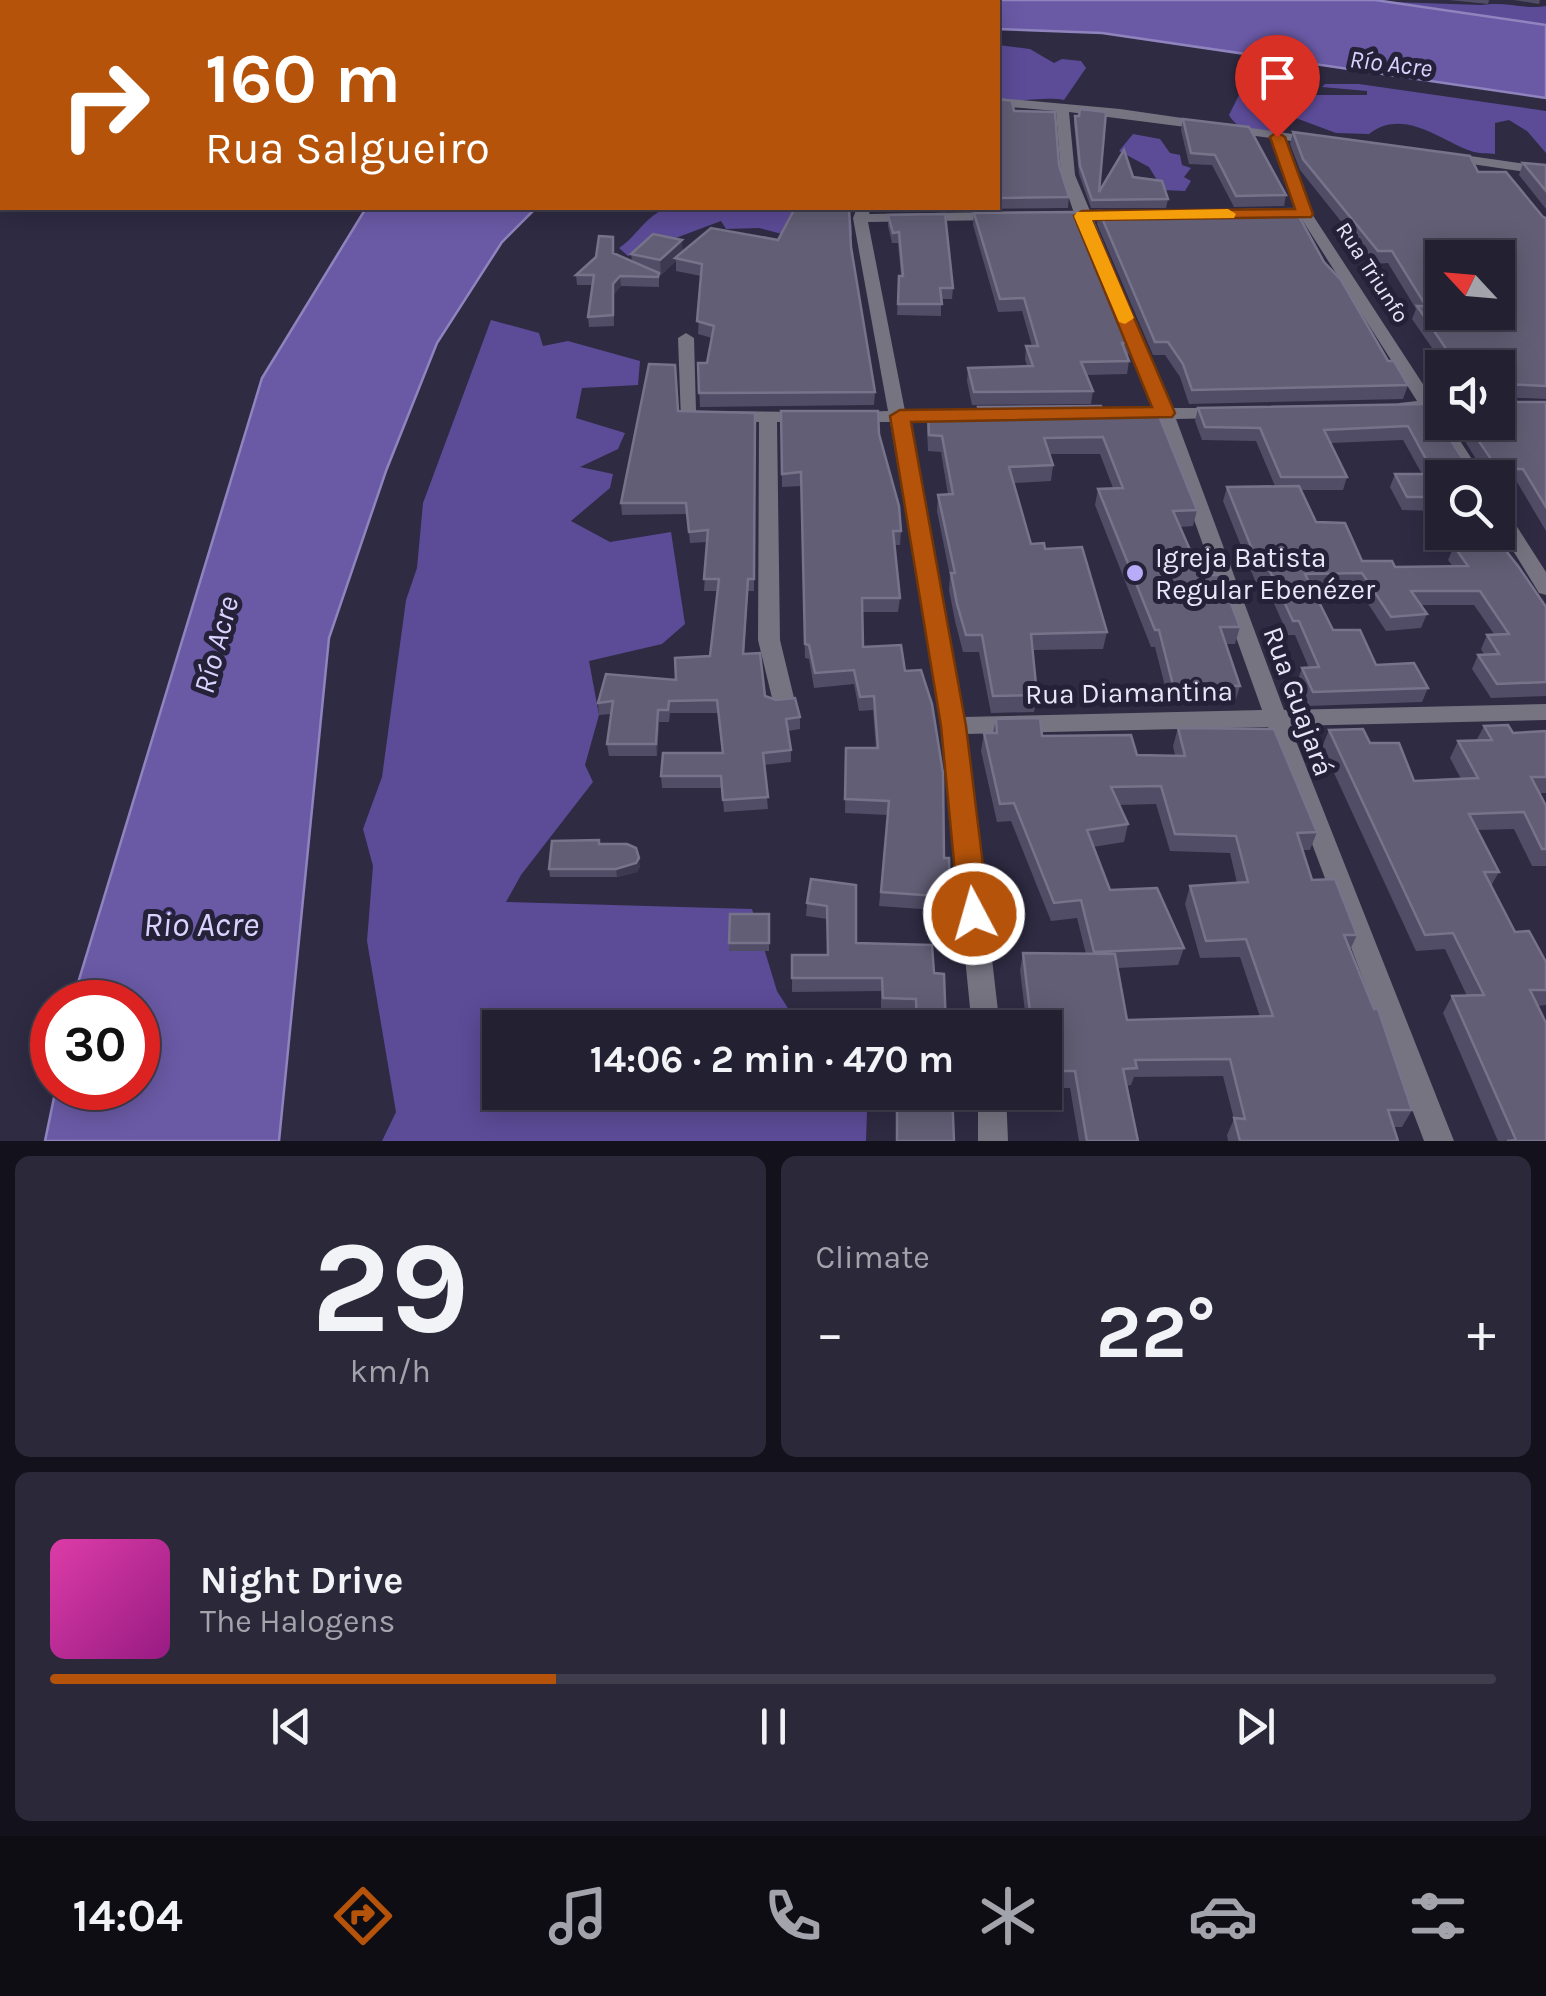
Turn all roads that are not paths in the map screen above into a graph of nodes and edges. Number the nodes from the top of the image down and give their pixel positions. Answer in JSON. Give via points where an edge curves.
{"nodes":[{"id":1,"x":1000,"y":102,"type":"edge"},
{"id":2,"x":1062,"y":108,"type":"junction"},
{"id":3,"x":1277,"y":137,"type":"junction"},
{"id":4,"x":1336,"y":143,"type":"edge"},
{"id":5,"x":1428,"y":154,"type":"edge"},
{"id":6,"x":1498,"y":164,"type":"junction"},
{"id":7,"x":1546,"y":170,"type":"edge"},
{"id":8,"x":1510,"y":179,"type":"edge"},
{"id":9,"x":862,"y":213,"type":"edge"},
{"id":10,"x":1305,"y":214,"type":"junction"},
{"id":11,"x":1156,"y":215,"type":"edge"},
{"id":12,"x":1008,"y":216,"type":"edge"},
{"id":13,"x":686,"y":338,"type":"dead end"},
{"id":14,"x":1425,"y":390,"type":"edge"},
{"id":15,"x":1425,"y":406,"type":"edge"},
{"id":16,"x":1389,"y":408,"type":"edge"},
{"id":17,"x":1165,"y":413,"type":"junction"},
{"id":18,"x":1232,"y":413,"type":"edge"},
{"id":19,"x":1051,"y":414,"type":"edge"},
{"id":20,"x":976,"y":415,"type":"edge"},
{"id":21,"x":900,"y":416,"type":"junction"},
{"id":22,"x":768,"y":418,"type":"junction"},
{"id":23,"x":1515,"y":539,"type":"edge"},
{"id":24,"x":1546,"y":588,"type":"edge"},
{"id":25,"x":784,"y":702,"type":"edge"},
{"id":26,"x":1546,"y":712,"type":"edge"},
{"id":27,"x":1276,"y":719,"type":"junction"},
{"id":28,"x":954,"y":726,"type":"junction"},
{"id":29,"x":984,"y":1010,"type":"edge"},
{"id":30,"x":992,"y":1110,"type":"edge"},
{"id":31,"x":993,"y":1141,"type":"edge"},
{"id":32,"x":1439,"y":1141,"type":"edge"}],
"edges":[{"from":1,"to":2,"type":"street"},
{"from":2,"to":3,"type":"street"},
{"from":2,"to":17,"type":"street","name":"Rua Guajará","via":[[1068,175]]},
{"from":3,"to":4,"type":"street"},
{"from":3,"to":10,"type":"street","name":"Rua Triunfo"},
{"from":5,"to":6,"type":"street"},
{"from":6,"to":7,"type":"street"},
{"from":6,"to":8,"type":"street"},
{"from":9,"to":12,"type":"street"},
{"from":9,"to":21,"type":"street"},
{"from":10,"to":11,"type":"street"},
{"from":10,"to":14,"type":"street","name":"Rua Triunfo"},
{"from":13,"to":22,"type":"street","via":[[687,416]]},
{"from":15,"to":16,"type":"street"},
{"from":17,"to":18,"type":"street"},
{"from":17,"to":19,"type":"street"},
{"from":17,"to":27,"type":"street","name":"Rua Guajará"},
{"from":20,"to":21,"type":"street"},
{"from":21,"to":22,"type":"street"},
{"from":21,"to":28,"type":"street"},
{"from":22,"to":25,"type":"street","via":[[769,640]]},
{"from":23,"to":24,"type":"street"},
{"from":26,"to":27,"type":"street","name":"Rua Diamantina"},
{"from":27,"to":28,"type":"street","name":"Rua Diamantina"},
{"from":27,"to":32,"type":"street","name":"Rua Guajará"},
{"from":28,"to":29,"type":"street"},
{"from":30,"to":31,"type":"street"}]}
